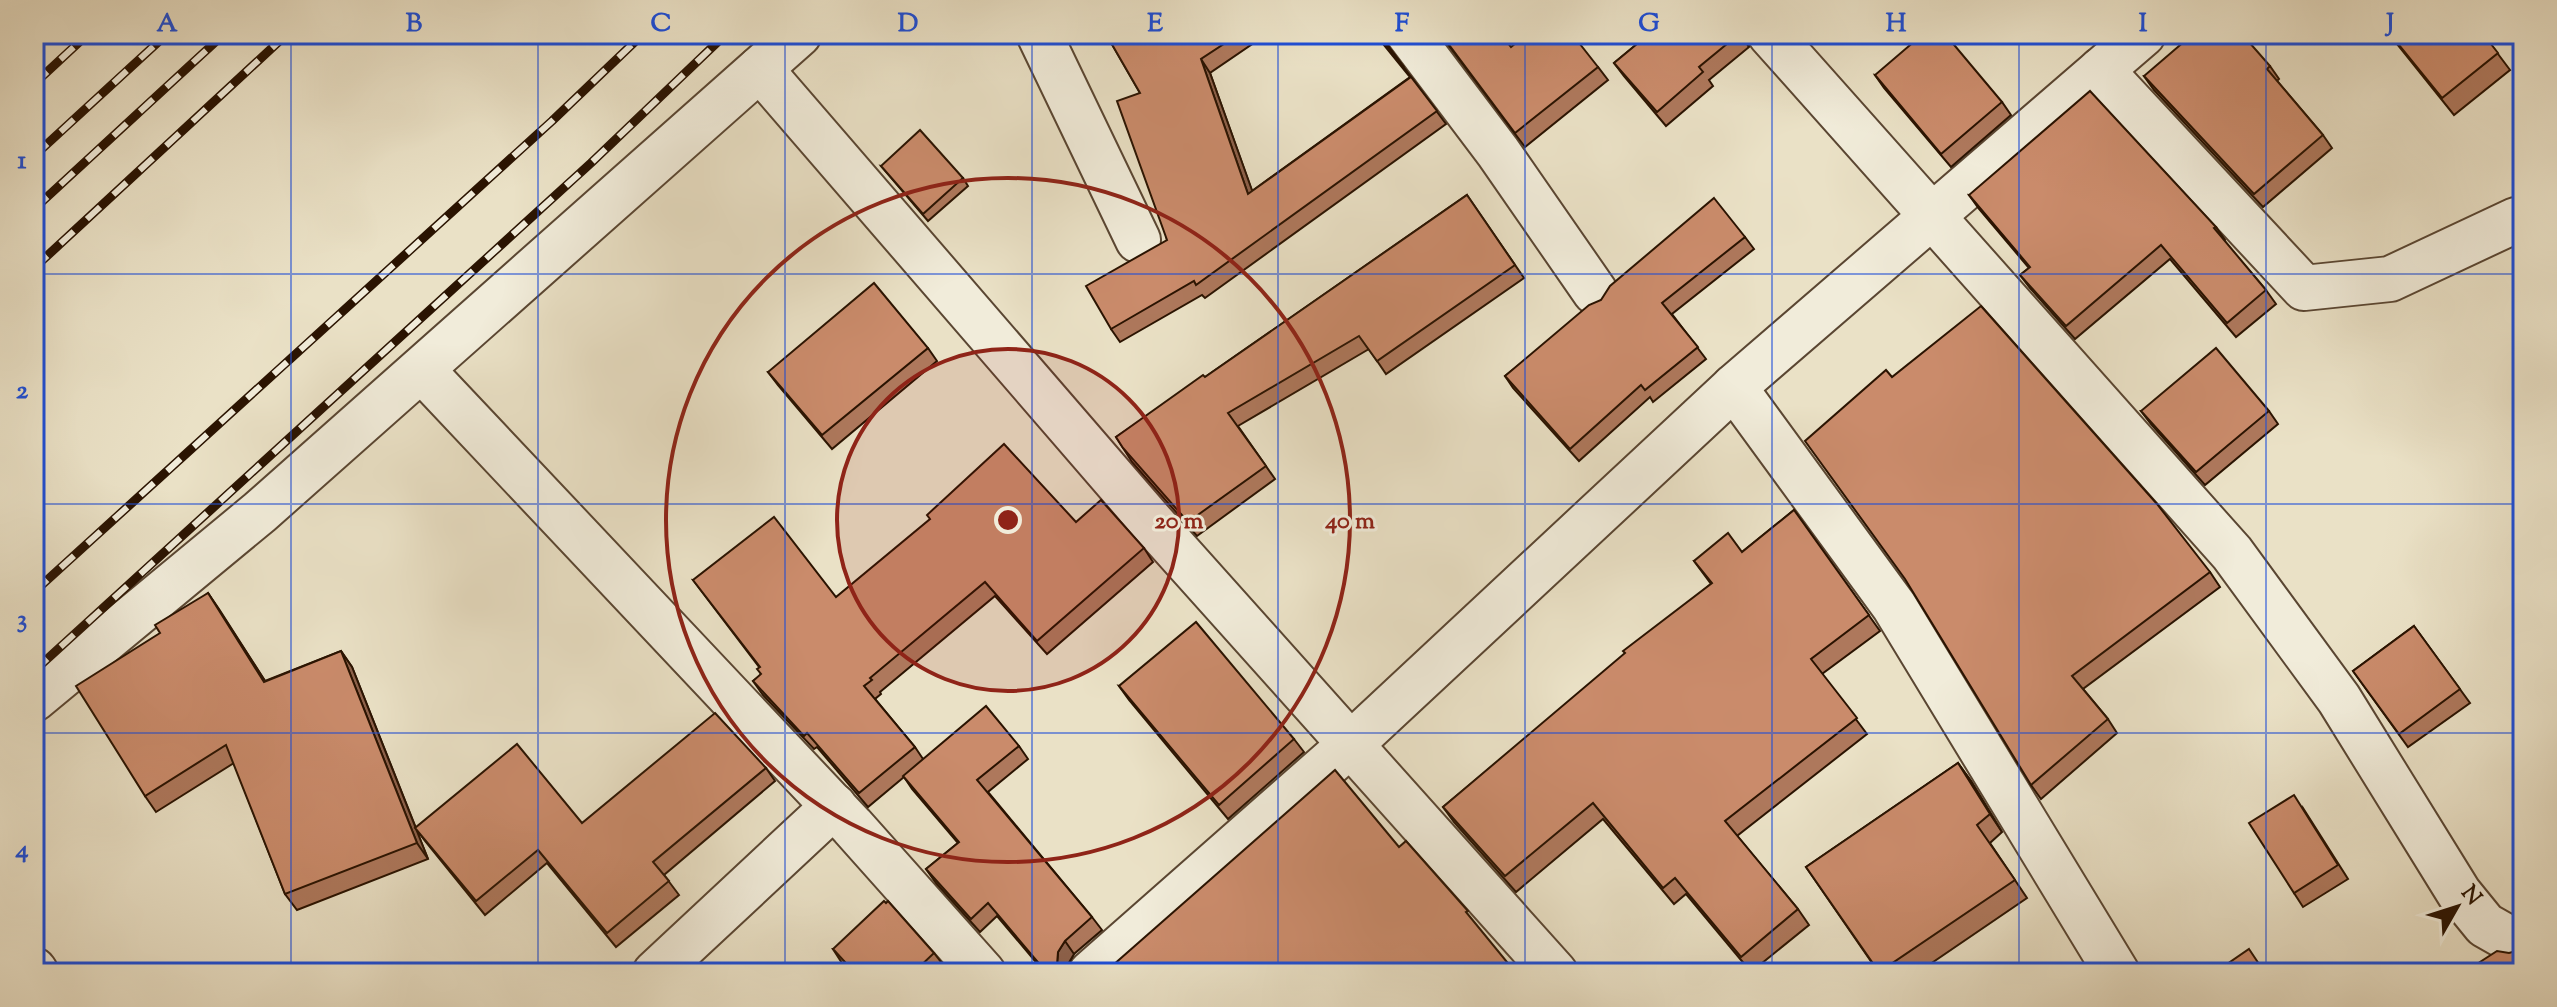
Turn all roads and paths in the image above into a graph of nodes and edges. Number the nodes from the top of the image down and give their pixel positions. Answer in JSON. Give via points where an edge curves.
{"nodes":[{"id":1,"x":799,"y":34,"type":"edge"},
{"id":2,"x":1039,"y":34,"type":"edge"},
{"id":3,"x":1409,"y":34,"type":"edge"},
{"id":4,"x":1770,"y":34,"type":"edge"},
{"id":5,"x":2143,"y":34,"type":"edge"},
{"id":6,"x":760,"y":69,"type":"junction"},
{"id":7,"x":2101,"y":70,"type":"junction"},
{"id":8,"x":1932,"y":218,"type":"junction"},
{"id":9,"x":2523,"y":223,"type":"edge"},
{"id":10,"x":1138,"y":240,"type":"dead end"},
{"id":11,"x":1595,"y":292,"type":"dead end"},
{"id":12,"x":422,"y":370,"type":"junction"},
{"id":13,"x":1734,"y":387,"type":"junction"},
{"id":14,"x":34,"y":699,"type":"edge"},
{"id":15,"x":1351,"y":744,"type":"junction"},
{"id":16,"x":834,"y":806,"type":"junction"},
{"id":17,"x":2523,"y":941,"type":"edge"},
{"id":18,"x":655,"y":973,"type":"edge"},
{"id":19,"x":983,"y":973,"type":"edge"},
{"id":20,"x":1091,"y":973,"type":"edge"},
{"id":21,"x":1555,"y":973,"type":"edge"},
{"id":22,"x":2117,"y":973,"type":"edge"}],
"edges":[{"from":1,"to":6,"type":"street"},
{"from":2,"to":10,"type":"street"},
{"from":3,"to":11,"type":"street"},
{"from":4,"to":8,"type":"street"},
{"from":5,"to":7,"type":"street"},
{"from":6,"to":12,"type":"street"},
{"from":6,"to":15,"type":"street"},
{"from":7,"to":8,"type":"street"},
{"from":7,"to":9,"type":"street","via":[[2304,288],[2390,279],[2516,220]]},
{"from":8,"to":13,"type":"street"},
{"from":8,"to":17,"type":"street","via":[[2232,553],[2339,699],[2459,893],[2485,925],[2515,942]]},
{"from":12,"to":14,"type":"street"},
{"from":12,"to":16,"type":"street"},
{"from":13,"to":15,"type":"street"},
{"from":13,"to":22,"type":"street","via":[[1894,606]]},
{"from":15,"to":20,"type":"street"},
{"from":15,"to":21,"type":"street"},
{"from":16,"to":18,"type":"street"},
{"from":16,"to":19,"type":"street"}]}
